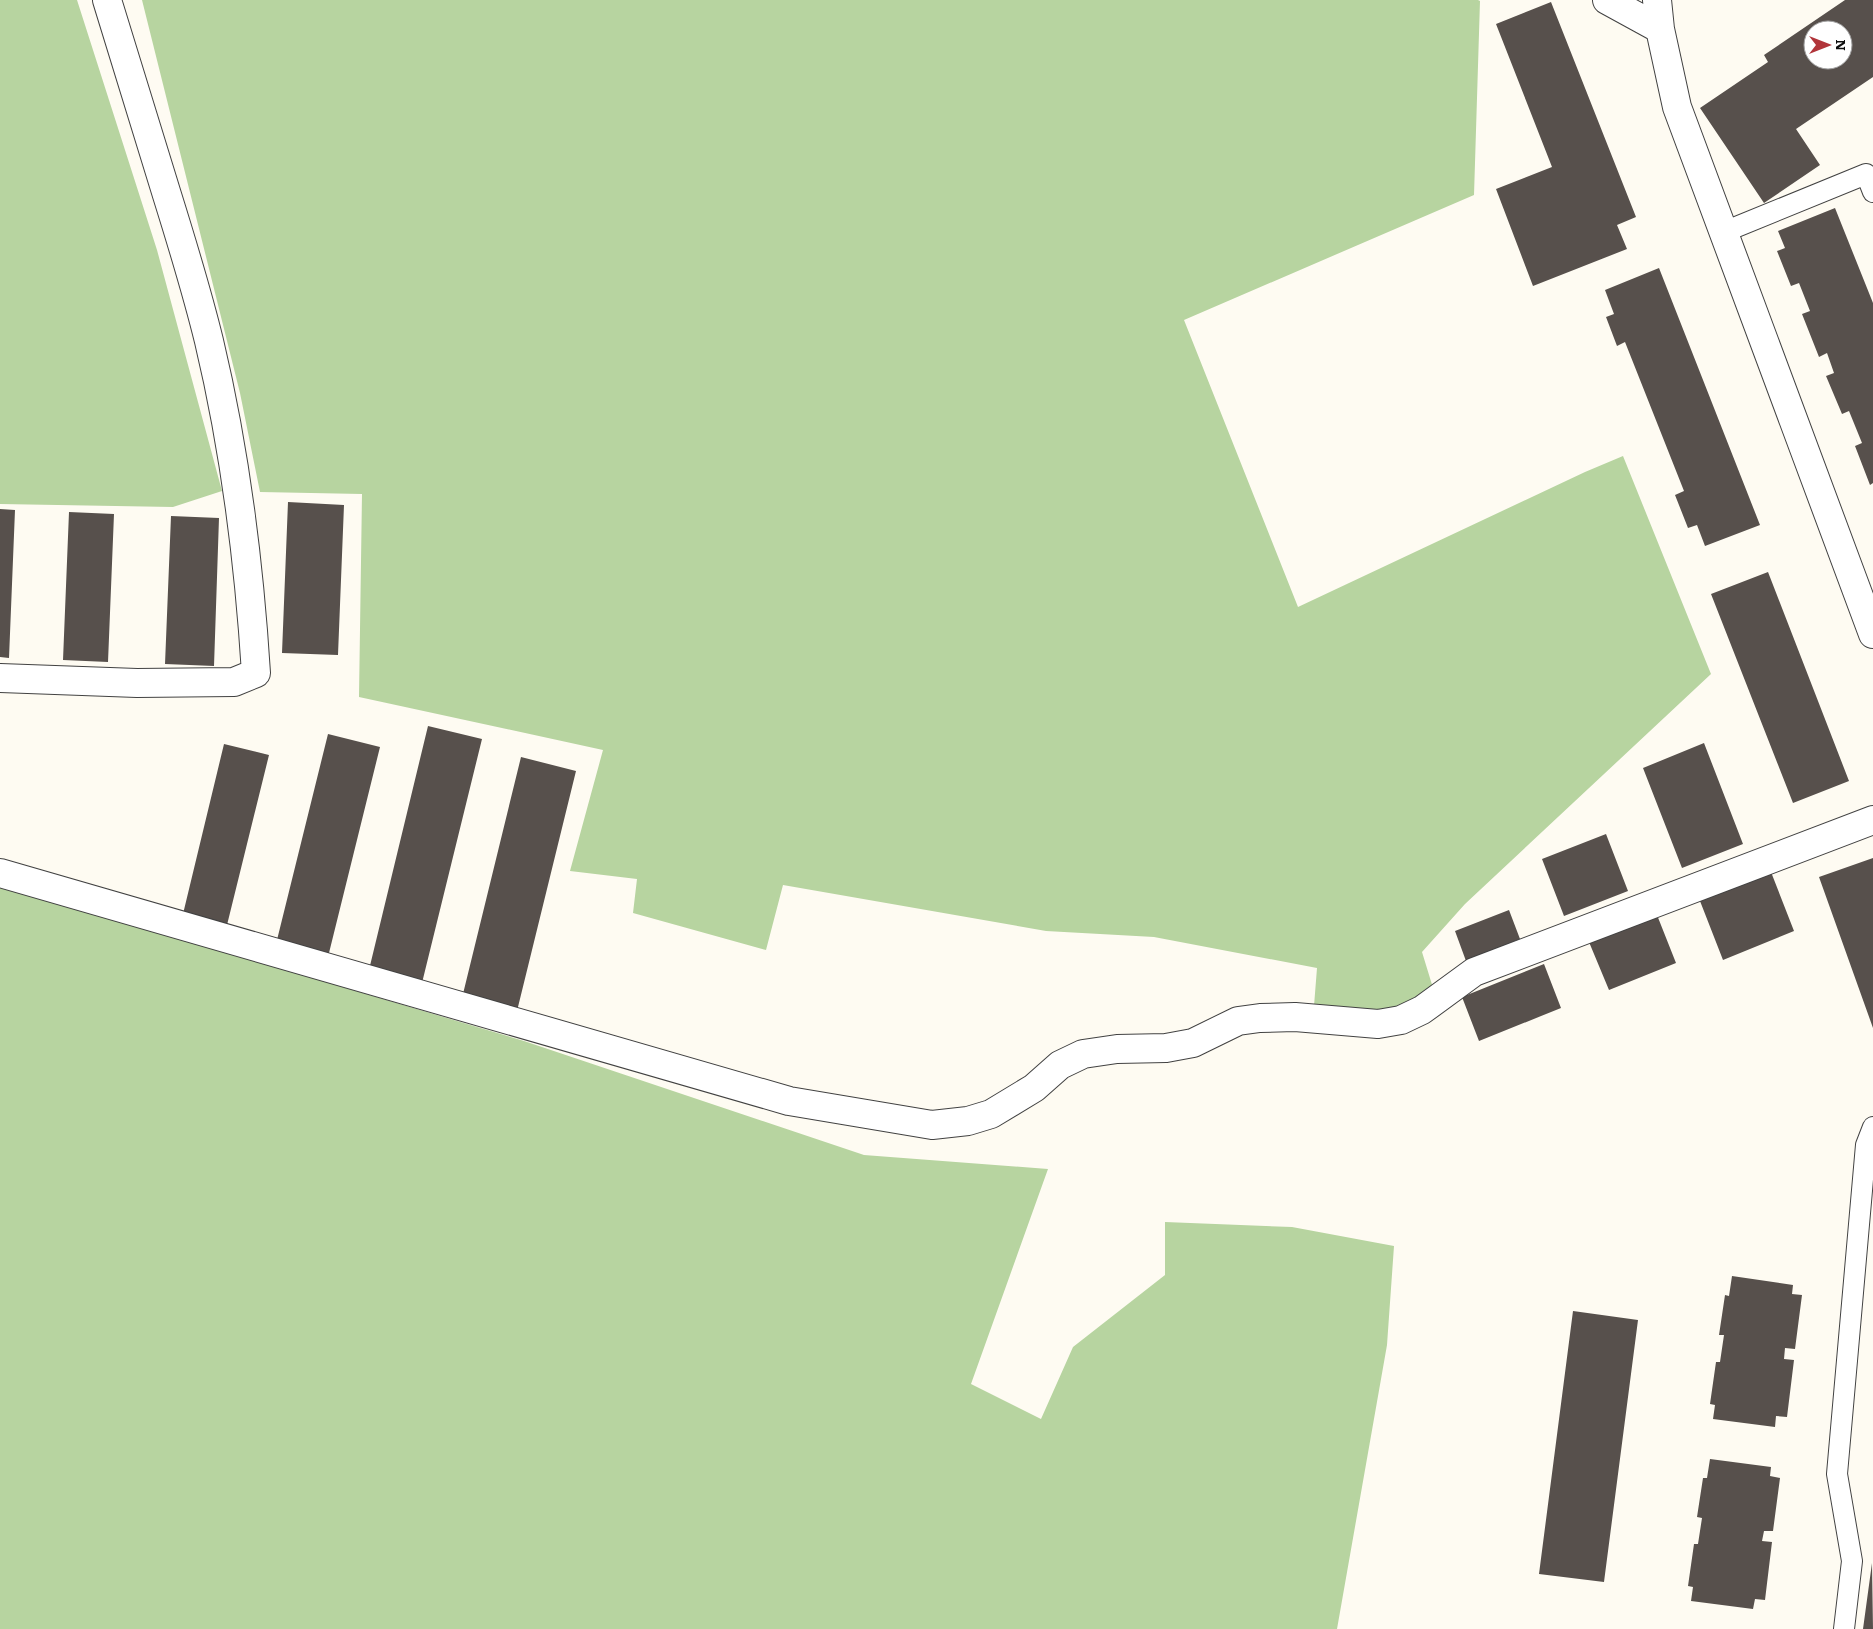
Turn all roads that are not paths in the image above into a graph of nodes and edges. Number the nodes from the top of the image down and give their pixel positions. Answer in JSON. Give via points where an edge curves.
{"nodes":[{"id":1,"x":107,"y":0,"type":"edge"},
{"id":2,"x":1607,"y":0,"type":"edge"},
{"id":3,"x":1657,"y":0,"type":"edge"},
{"id":4,"x":1660,"y":29,"type":"junction"},
{"id":5,"x":1871,"y":178,"type":"edge"},
{"id":6,"x":1724,"y":232,"type":"junction"},
{"id":7,"x":1873,"y":634,"type":"edge"},
{"id":8,"x":0,"y":678,"type":"edge"},
{"id":9,"x":1873,"y":820,"type":"edge"},
{"id":10,"x":0,"y":872,"type":"edge"},
{"id":11,"x":1873,"y":1127,"type":"edge"},
{"id":12,"x":1844,"y":1629,"type":"edge"}],
"edges":[{"from":1,"to":8,"type":"street","via":[[209,340],[241,508],[256,674],[234,682],[137,683]]},
{"from":2,"to":4,"type":"street"},
{"from":3,"to":4,"type":"street"},
{"from":4,"to":6,"type":"street","via":[[1677,107]]},
{"from":5,"to":6,"type":"lane"},
{"from":6,"to":7,"type":"street"},
{"from":9,"to":10,"type":"street","via":[[1474,972],[1422,1010],[1401,1020],[1378,1024],[1295,1017],[1260,1018],[1238,1022],[1193,1042],[1166,1048],[1117,1049],[1083,1054],[1060,1065],[1034,1088],[991,1114],[968,1121],[932,1125],[789,1101]]},
{"from":11,"to":12,"type":"lane","via":[[1866,1145],[1837,1474],[1852,1561]]}]}
